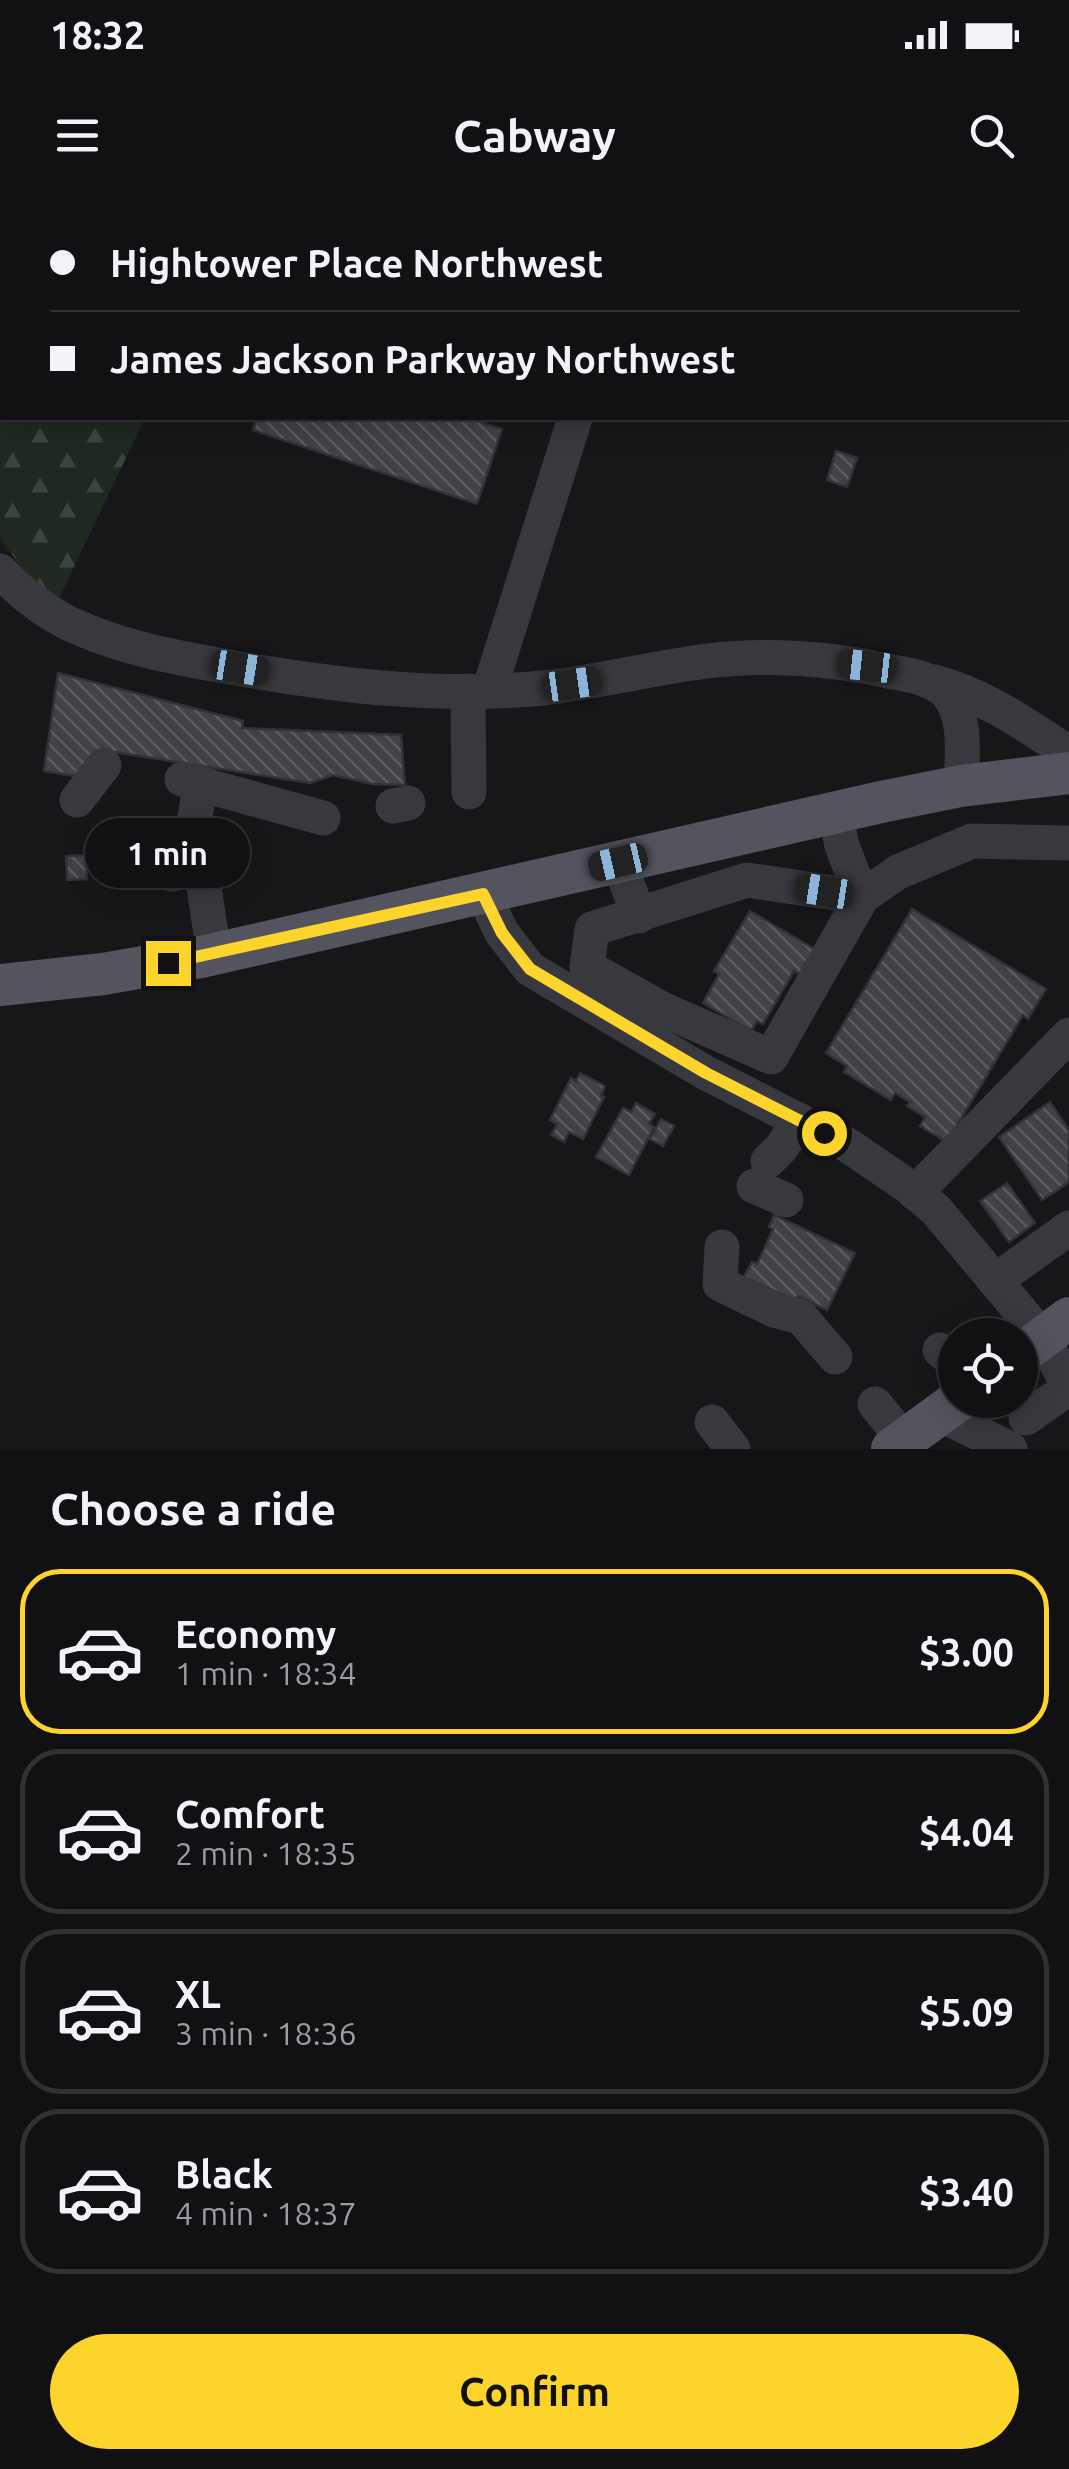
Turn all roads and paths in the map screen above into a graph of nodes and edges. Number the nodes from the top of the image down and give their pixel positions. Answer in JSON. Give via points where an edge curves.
{"nodes":[{"id":1,"x":574,"y":420,"type":"edge"},
{"id":2,"x":0,"y":571,"type":"edge"},
{"id":3,"x":921,"y":679,"type":"junction"},
{"id":4,"x":479,"y":691,"type":"junction"},
{"id":5,"x":1069,"y":753,"type":"edge"},
{"id":6,"x":104,"y":765,"type":"dead end"},
{"id":7,"x":1069,"y":773,"type":"edge"},
{"id":8,"x":948,"y":788,"type":"junction"},
{"id":9,"x":469,"y":792,"type":"dead end"},
{"id":10,"x":77,"y":800,"type":"dead end"},
{"id":11,"x":835,"y":812,"type":"junction"},
{"id":12,"x":322,"y":818,"type":"dead end"},
{"id":13,"x":1069,"y":843,"type":"edge"},
{"id":14,"x":618,"y":862,"type":"junction"},
{"id":15,"x":483,"y":894,"type":"junction"},
{"id":16,"x":862,"y":897,"type":"junction"},
{"id":17,"x":639,"y":916,"type":"junction"},
{"id":18,"x":214,"y":954,"type":"junction"},
{"id":19,"x":0,"y":985,"type":"edge"},
{"id":20,"x":656,"y":1025,"type":"junction"},
{"id":21,"x":1069,"y":1036,"type":"edge"},
{"id":22,"x":798,"y":1120,"type":"junction"},
{"id":23,"x":769,"y":1182,"type":"dead end"},
{"id":24,"x":915,"y":1193,"type":"junction"},
{"id":25,"x":1069,"y":1228,"type":"edge"},
{"id":26,"x":722,"y":1247,"type":"dead end"},
{"id":27,"x":995,"y":1281,"type":"junction"},
{"id":28,"x":1044,"y":1337,"type":"edge"},
{"id":29,"x":835,"y":1357,"type":"dead end"},
{"id":30,"x":1069,"y":1388,"type":"edge"},
{"id":31,"x":875,"y":1404,"type":"dead end"},
{"id":32,"x":938,"y":1416,"type":"edge"},
{"id":33,"x":978,"y":1418,"type":"edge"},
{"id":34,"x":1018,"y":1434,"type":"edge"},
{"id":35,"x":898,"y":1445,"type":"edge"}],
"edges":[{"from":1,"to":4,"type":"street","via":[[518,556]]},
{"from":2,"to":4,"type":"street","via":[[65,621],[142,648],[330,684]]},
{"from":3,"to":4,"type":"street","via":[[818,660],[711,661],[543,688]]},
{"from":3,"to":5,"type":"street","via":[[991,704]]},
{"from":3,"to":8,"type":"street","via":[[936,708]]},
{"from":4,"to":9,"type":"street"},
{"from":6,"to":10,"type":"street"},
{"from":7,"to":8,"type":"main road"},
{"from":8,"to":11,"type":"main road"},
{"from":11,"to":14,"type":"main road"},
{"from":11,"to":16,"type":"street"},
{"from":12,"to":18,"type":"street","via":[[191,781],[191,838]]},
{"from":13,"to":16,"type":"street","via":[[972,841],[898,872]]},
{"from":14,"to":15,"type":"main road"},
{"from":14,"to":17,"type":"street"},
{"from":15,"to":18,"type":"main road"},
{"from":15,"to":20,"type":"street","via":[[530,969]]},
{"from":16,"to":17,"type":"street","via":[[748,880]]},
{"from":16,"to":20,"type":"street","via":[[771,1056]]},
{"from":17,"to":20,"type":"street","via":[[592,929],[587,966]]},
{"from":18,"to":19,"type":"main road"},
{"from":20,"to":22,"type":"street"},
{"from":21,"to":24,"type":"street"},
{"from":22,"to":23,"type":"street"},
{"from":22,"to":24,"type":"street"},
{"from":24,"to":27,"type":"street"},
{"from":25,"to":27,"type":"street"},
{"from":26,"to":29,"type":"street","via":[[720,1284],[802,1317]]},
{"from":27,"to":28,"type":"street"},
{"from":28,"to":30,"type":"street"},
{"from":30,"to":34,"type":"street"},
{"from":31,"to":35,"type":"street"},
{"from":32,"to":35,"type":"main road"},
{"from":33,"to":34,"type":"street"}]}
